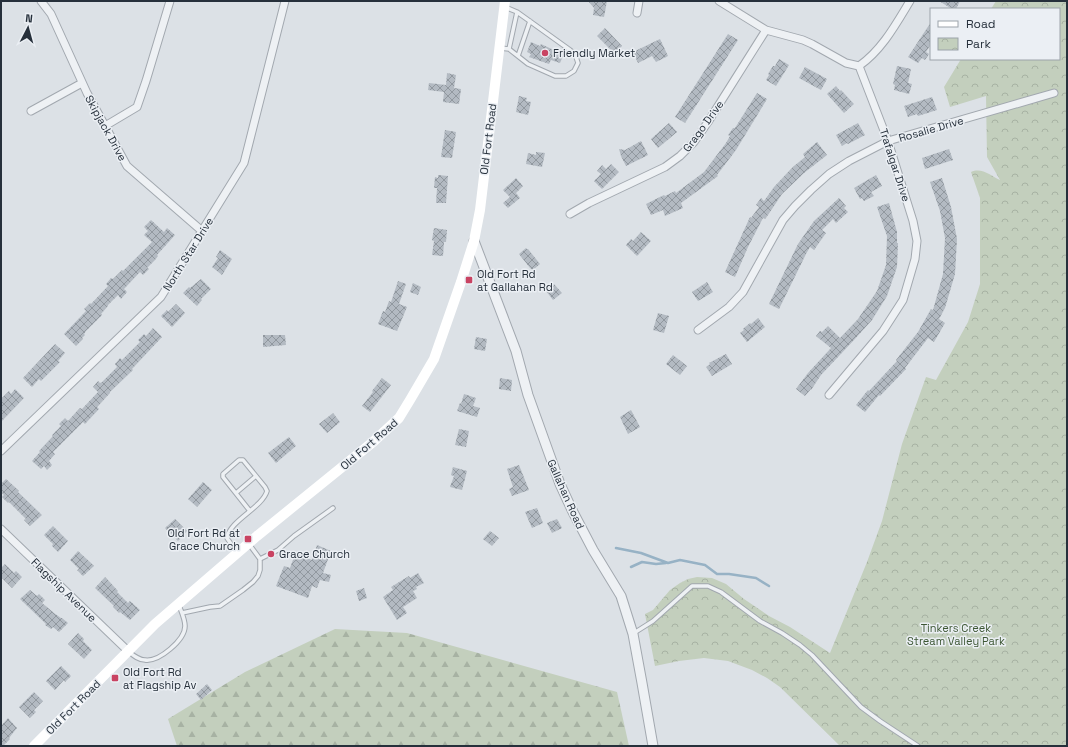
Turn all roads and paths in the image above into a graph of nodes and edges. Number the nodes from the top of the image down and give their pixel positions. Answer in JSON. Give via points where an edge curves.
{"nodes":[{"id":1,"x":41,"y":1,"type":"edge"},
{"id":2,"x":170,"y":1,"type":"edge"},
{"id":3,"x":285,"y":1,"type":"edge"},
{"id":4,"x":639,"y":1,"type":"edge"},
{"id":5,"x":719,"y":1,"type":"edge"},
{"id":6,"x":910,"y":1,"type":"edge"},
{"id":7,"x":504,"y":4,"type":"edge"},
{"id":8,"x":517,"y":12,"type":"junction"},
{"id":9,"x":637,"y":12,"type":"dead end"},
{"id":10,"x":530,"y":21,"type":"junction"},
{"id":11,"x":766,"y":30,"type":"junction"},
{"id":12,"x":504,"y":48,"type":"junction"},
{"id":13,"x":518,"y":56,"type":"junction"},
{"id":14,"x":859,"y":66,"type":"junction"},
{"id":15,"x":82,"y":83,"type":"junction"},
{"id":16,"x":1054,"y":93,"type":"dead end"},
{"id":17,"x":31,"y":111,"type":"dead end"},
{"id":18,"x":105,"y":126,"type":"junction"},
{"id":19,"x":888,"y":141,"type":"junction"},
{"id":20,"x":570,"y":214,"type":"dead end"},
{"id":21,"x":202,"y":231,"type":"junction"},
{"id":22,"x":474,"y":241,"type":"junction"},
{"id":23,"x":698,"y":330,"type":"dead end"},
{"id":24,"x":829,"y":395,"type":"dead end"},
{"id":25,"x":1,"y":451,"type":"edge"},
{"id":26,"x":256,"y":476,"type":"junction"},
{"id":27,"x":236,"y":493,"type":"junction"},
{"id":28,"x":333,"y":508,"type":"dead end"},
{"id":29,"x":250,"y":511,"type":"junction"},
{"id":30,"x":1,"y":529,"type":"edge"},
{"id":31,"x":248,"y":543,"type":"junction"},
{"id":32,"x":237,"y":553,"type":"junction"},
{"id":33,"x":260,"y":559,"type":"junction"},
{"id":34,"x":180,"y":608,"type":"junction"},
{"id":35,"x":633,"y":634,"type":"junction"},
{"id":36,"x":128,"y":651,"type":"junction"},
{"id":37,"x":34,"y":746,"type":"edge"},
{"id":38,"x":653,"y":746,"type":"edge"},
{"id":39,"x":918,"y":746,"type":"edge"}],
"edges":[{"from":1,"to":15,"type":"street","name":"Skipjack Drive","via":[[51,14]]},
{"from":2,"to":18,"type":"street","via":[[137,107]]},
{"from":3,"to":21,"type":"street","name":"North Star Drive","via":[[244,163]]},
{"from":4,"to":9,"type":"street"},
{"from":5,"to":11,"type":"street"},
{"from":6,"to":14,"type":"street","via":[[876,52]]},
{"from":7,"to":8,"type":"lane"},
{"from":7,"to":12,"type":"main road","name":"Old Fort Road"},
{"from":8,"to":10,"type":"lane"},
{"from":8,"to":12,"type":"lane"},
{"from":10,"to":13,"type":"lane"},
{"from":10,"to":13,"type":"lane","via":[[575,54],[578,63],[574,72],[566,76],[555,76],[528,64]]},
{"from":11,"to":14,"type":"street","via":[[803,40],[846,63]]},
{"from":11,"to":20,"type":"street","name":"Grago Drive","via":[[708,122],[680,156],[665,167]]},
{"from":12,"to":13,"type":"lane"},
{"from":12,"to":22,"type":"main road","name":"Old Fort Road"},
{"from":14,"to":19,"type":"street","name":"Trafalgar Drive"},
{"from":15,"to":17,"type":"street"},
{"from":15,"to":18,"type":"street","name":"Skipjack Drive"},
{"from":16,"to":19,"type":"street","name":"Rosalie Drive"},
{"from":18,"to":21,"type":"street","name":"Skipjack Drive","via":[[128,166]]},
{"from":19,"to":23,"type":"street","name":"Rosalie Drive","via":[[849,161],[811,190],[783,220],[743,292],[729,307]]},
{"from":19,"to":24,"type":"street","name":"Trafalgar Drive","via":[[913,220],[917,240],[916,259],[903,300],[883,331]]},
{"from":21,"to":25,"type":"street","name":"North Star Drive","via":[[161,297]]},
{"from":22,"to":31,"type":"main road","name":"Old Fort Road","via":[[434,359],[399,418],[370,445]]},
{"from":22,"to":35,"type":"street","name":"Gallahan Road","via":[[516,351],[528,395],[560,484],[593,550],[621,596]]},
{"from":26,"to":27,"type":"lane"},
{"from":26,"to":27,"type":"lane","via":[[243,460],[239,460],[223,474]]},
{"from":26,"to":29,"type":"lane","via":[[267,491],[266,496]]},
{"from":27,"to":29,"type":"lane"},
{"from":28,"to":33,"type":"lane","via":[[278,550]]},
{"from":29,"to":32,"type":"lane","via":[[228,533],[227,538]]},
{"from":30,"to":36,"type":"street","name":"Flagship Avenue"},
{"from":31,"to":32,"type":"main road","name":"Old Fort Road"},
{"from":31,"to":33,"type":"lane"},
{"from":32,"to":34,"type":"main road","name":"Old Fort Road"},
{"from":33,"to":34,"type":"lane","via":[[260,570],[254,582],[220,606]]},
{"from":34,"to":36,"type":"main road","name":"Old Fort Road","via":[[155,624]]},
{"from":34,"to":36,"type":"lane","via":[[185,626],[183,634],[160,657],[150,660],[139,659]]},
{"from":35,"to":38,"type":"street","name":"Gallahan Road"},
{"from":35,"to":39,"type":"lane","via":[[653,621],[692,586],[708,586],[800,645],[862,707],[880,722]]},
{"from":36,"to":37,"type":"main road","name":"Old Fort Road"}]}
